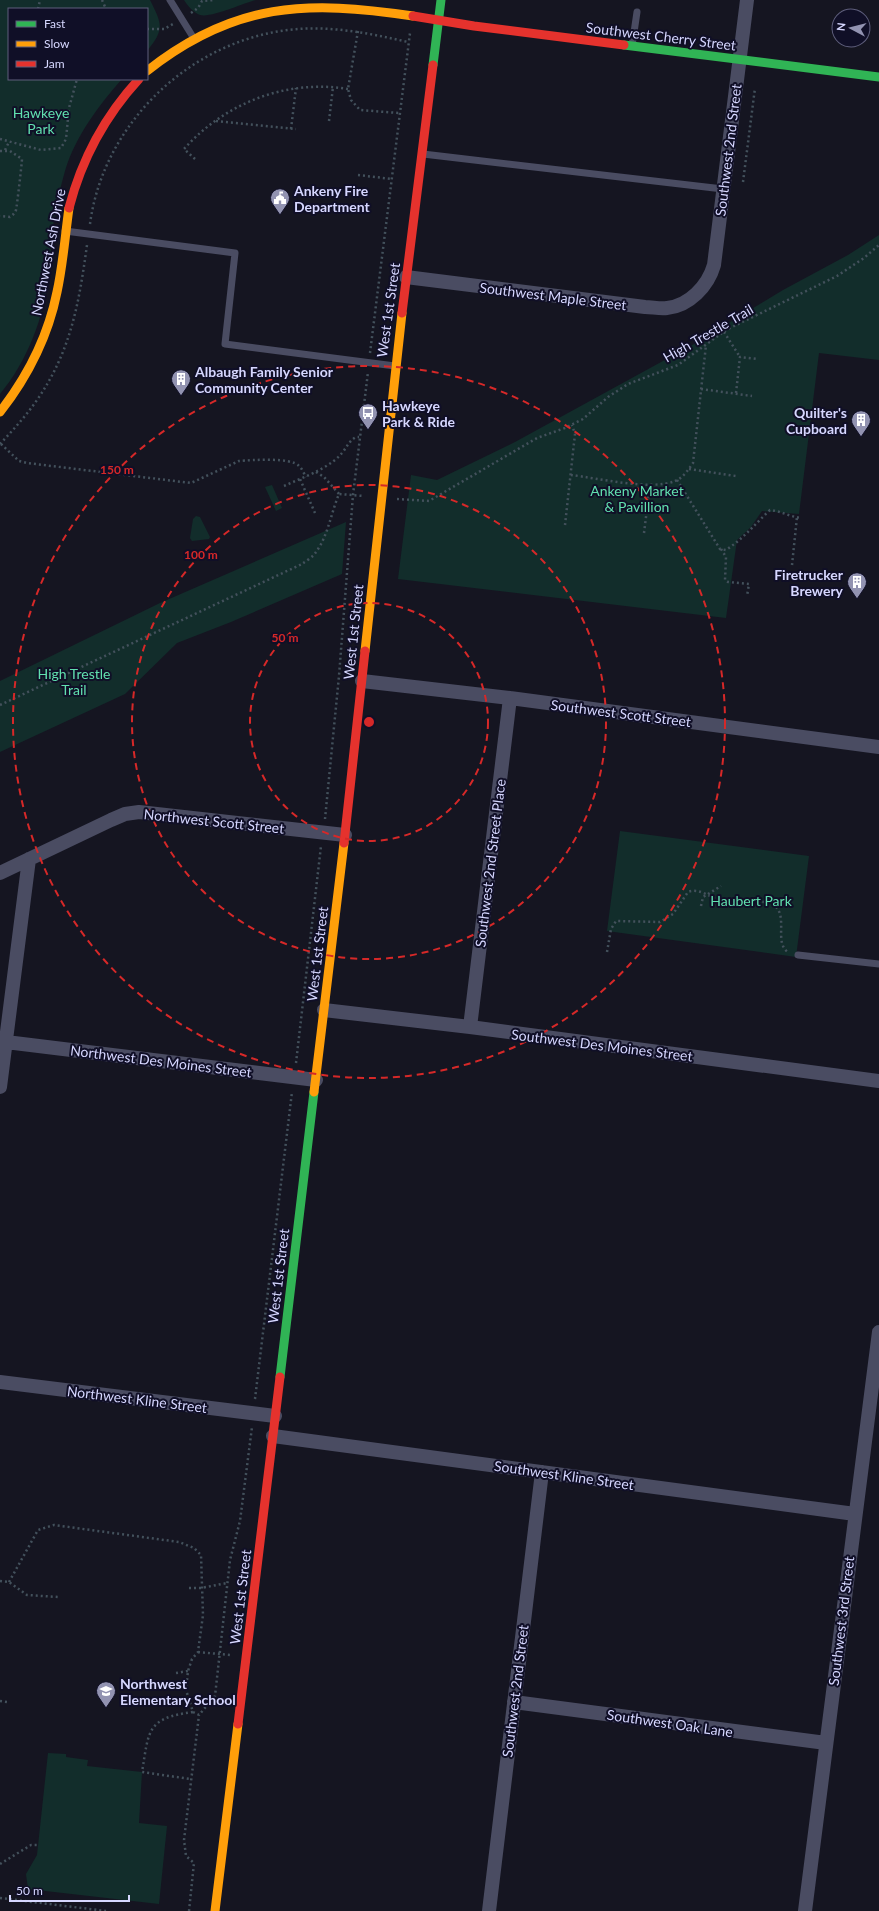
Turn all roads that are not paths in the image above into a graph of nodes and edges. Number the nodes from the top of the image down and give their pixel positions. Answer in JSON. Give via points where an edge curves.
{"nodes":[{"id":1,"x":170,"y":0,"type":"edge"},
{"id":2,"x":441,"y":0,"type":"edge"},
{"id":3,"x":747,"y":0,"type":"edge"},
{"id":4,"x":636,"y":12,"type":"dead end"},
{"id":5,"x":439,"y":22,"type":"junction"},
{"id":6,"x":193,"y":38,"type":"junction"},
{"id":7,"x":632,"y":46,"type":"junction"},
{"id":8,"x":740,"y":60,"type":"junction"},
{"id":9,"x":148,"y":70,"type":"edge"},
{"id":10,"x":879,"y":77,"type":"edge"},
{"id":11,"x":138,"y":80,"type":"edge"},
{"id":12,"x":422,"y":153,"type":"junction"},
{"id":13,"x":723,"y":189,"type":"junction"},
{"id":14,"x":65,"y":231,"type":"junction"},
{"id":15,"x":406,"y":277,"type":"junction"},
{"id":16,"x":696,"y":294,"type":"joint"},
{"id":17,"x":394,"y":366,"type":"junction"},
{"id":18,"x":0,"y":412,"type":"edge"},
{"id":19,"x":362,"y":681,"type":"junction"},
{"id":20,"x":510,"y":698,"type":"junction"},
{"id":21,"x":879,"y":747,"type":"edge"},
{"id":22,"x":344,"y":835,"type":"junction"},
{"id":23,"x":29,"y":859,"type":"junction"},
{"id":24,"x":0,"y":873,"type":"edge"},
{"id":25,"x":798,"y":955,"type":"road end"},
{"id":26,"x":879,"y":964,"type":"edge"},
{"id":27,"x":324,"y":1010,"type":"junction"},
{"id":28,"x":470,"y":1027,"type":"junction"},
{"id":29,"x":6,"y":1042,"type":"junction"},
{"id":30,"x":316,"y":1080,"type":"junction"},
{"id":31,"x":879,"y":1080,"type":"edge"},
{"id":32,"x":0,"y":1087,"type":"edge"},
{"id":33,"x":879,"y":1332,"type":"edge"},
{"id":34,"x":0,"y":1382,"type":"edge"},
{"id":35,"x":275,"y":1416,"type":"junction"},
{"id":36,"x":273,"y":1436,"type":"junction"},
{"id":37,"x":542,"y":1472,"type":"junction"},
{"id":38,"x":855,"y":1514,"type":"junction"},
{"id":39,"x":514,"y":1702,"type":"junction"},
{"id":40,"x":826,"y":1743,"type":"junction"},
{"id":41,"x":215,"y":1911,"type":"edge"},
{"id":42,"x":489,"y":1911,"type":"edge"},
{"id":43,"x":805,"y":1911,"type":"edge"}],
"edges":[{"from":1,"to":6,"type":"lane"},
{"from":2,"to":5,"type":"main road","name":"West 1st Street"},
{"from":3,"to":8,"type":"street","name":"Southwest 2nd Street"},
{"from":4,"to":7,"type":"lane"},
{"from":5,"to":6,"type":"main road","via":[[413,16],[322,5],[290,7],[257,12],[224,23]]},
{"from":5,"to":7,"type":"main road","name":"Southwest Cherry Street"},
{"from":5,"to":12,"type":"main road","name":"West 1st Street"},
{"from":6,"to":9,"type":"main road"},
{"from":7,"to":8,"type":"main road","name":"Southwest Cherry Street"},
{"from":8,"to":10,"type":"main road","name":"Southwest Cherry Street"},
{"from":8,"to":13,"type":"street","name":"Southwest 2nd Street"},
{"from":11,"to":14,"type":"main road","name":"Northwest Ash Drive","via":[[105,119],[89,148],[77,178]]},
{"from":12,"to":13,"type":"lane"},
{"from":12,"to":15,"type":"main road","name":"West 1st Street"},
{"from":13,"to":16,"type":"street","name":"Southwest 2nd Street","via":[[714,265],[711,275]]},
{"from":14,"to":17,"type":"lane","via":[[236,253],[225,344]]},
{"from":14,"to":18,"type":"main road","name":"Northwest Ash Drive","via":[[54,309],[44,339],[17,390]]},
{"from":15,"to":16,"type":"street","name":"Southwest Maple Street","via":[[645,307],[667,308],[679,305]]},
{"from":15,"to":17,"type":"main road","name":"West 1st Street"},
{"from":17,"to":19,"type":"main road","name":"West 1st Street"},
{"from":19,"to":20,"type":"street","name":"Southwest Scott Street"},
{"from":19,"to":22,"type":"main road","name":"West 1st Street"},
{"from":20,"to":21,"type":"street","name":"Southwest Scott Street"},
{"from":20,"to":28,"type":"street","name":"Southwest 2nd Street Place"},
{"from":22,"to":23,"type":"street","name":"Northwest Scott Street","via":[[139,812],[125,814]]},
{"from":22,"to":27,"type":"main road","name":"West 1st Street"},
{"from":23,"to":24,"type":"street","name":"Northwest Scott Street"},
{"from":23,"to":29,"type":"street"},
{"from":25,"to":26,"type":"lane"},
{"from":27,"to":28,"type":"street","name":"Southwest Des Moines Street"},
{"from":27,"to":30,"type":"main road","name":"West 1st Street"},
{"from":28,"to":31,"type":"street","name":"Southwest Des Moines Street"},
{"from":29,"to":30,"type":"street","name":"Northwest Des Moines Street"},
{"from":29,"to":32,"type":"street"},
{"from":30,"to":35,"type":"main road","name":"West 1st Street"},
{"from":33,"to":38,"type":"street","name":"Southwest 3rd Street"},
{"from":34,"to":35,"type":"street","name":"Northwest Kline Street"},
{"from":35,"to":36,"type":"main road","name":"West 1st Street"},
{"from":36,"to":37,"type":"street","name":"Southwest Kline Street"},
{"from":36,"to":41,"type":"main road","name":"West 1st Street"},
{"from":37,"to":38,"type":"street","name":"Southwest Kline Street"},
{"from":37,"to":39,"type":"street","name":"Southwest 2nd Street"},
{"from":38,"to":40,"type":"street","name":"Southwest 3rd Street"},
{"from":39,"to":40,"type":"street","name":"Southwest Oak Lane"},
{"from":39,"to":42,"type":"street","name":"Southwest 2nd Street"},
{"from":40,"to":43,"type":"street","name":"Southwest 3rd Street"}]}
